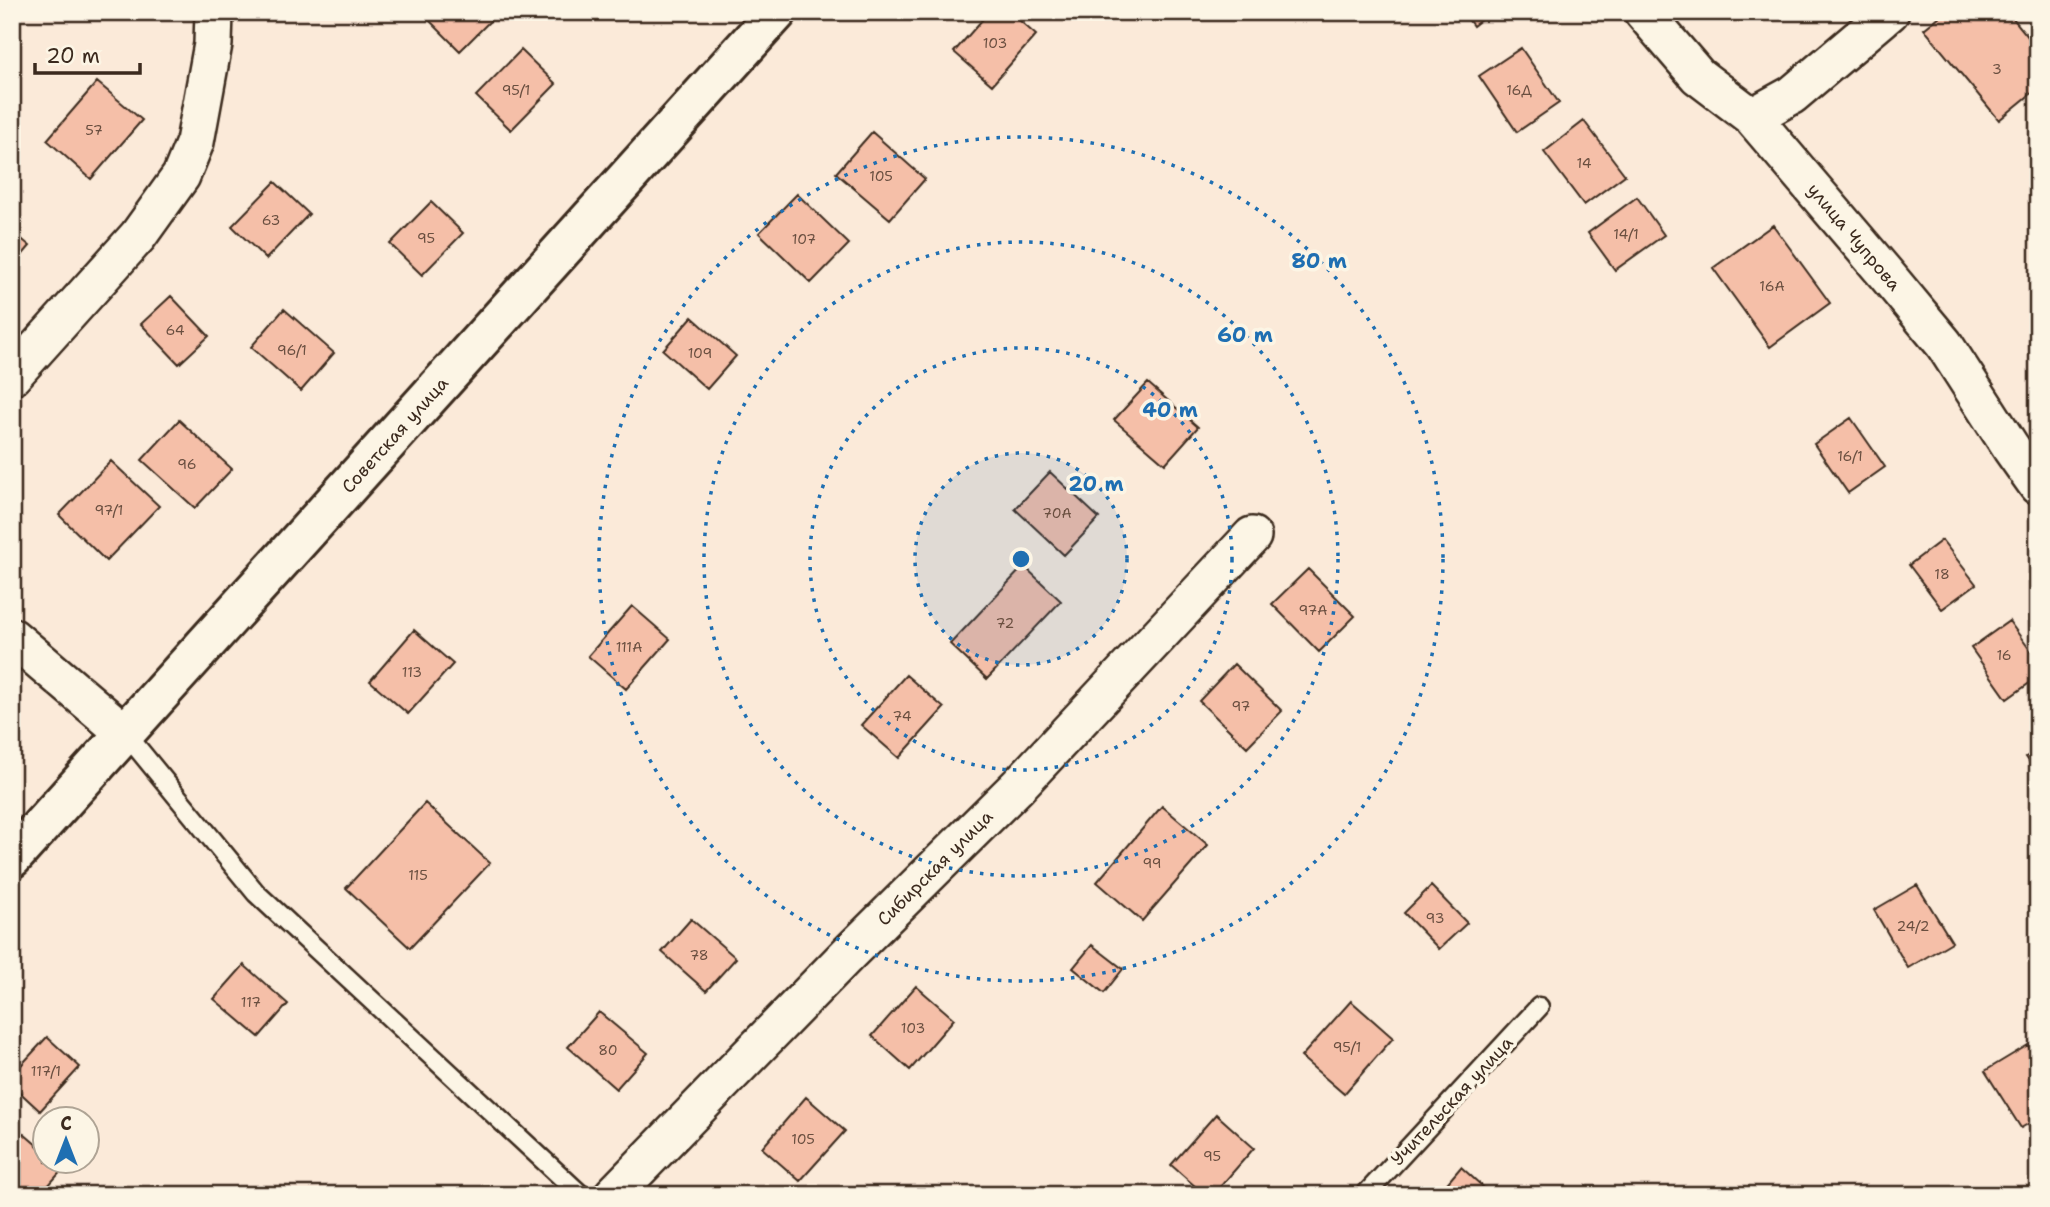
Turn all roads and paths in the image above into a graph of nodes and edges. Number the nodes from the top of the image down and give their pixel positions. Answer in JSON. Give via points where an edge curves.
{"nodes":[{"id":1,"x":214,"y":12,"type":"edge"},
{"id":2,"x":777,"y":12,"type":"edge"},
{"id":3,"x":1643,"y":12,"type":"edge"},
{"id":4,"x":1890,"y":12,"type":"edge"},
{"id":5,"x":1752,"y":117,"type":"junction"},
{"id":6,"x":12,"y":376,"type":"edge"},
{"id":7,"x":2038,"y":486,"type":"edge"},
{"id":8,"x":1252,"y":536,"type":"dead end"},
{"id":9,"x":12,"y":637,"type":"edge"},
{"id":10,"x":126,"y":733,"type":"junction"},
{"id":11,"x":12,"y":858,"type":"edge"},
{"id":12,"x":1539,"y":1007,"type":"dead end"},
{"id":13,"x":581,"y":1195,"type":"edge"},
{"id":14,"x":613,"y":1195,"type":"edge"},
{"id":15,"x":1364,"y":1195,"type":"edge"}],
"edges":[{"from":1,"to":6,"type":"street","via":[[214,44],[195,142],[181,176],[138,236]]},
{"from":2,"to":10,"type":"main road","name":"Советская улица"},
{"from":3,"to":5,"type":"street","name":"улица Чупрова","via":[[1698,76]]},
{"from":4,"to":5,"type":"street","via":[[1792,95]]},
{"from":5,"to":7,"type":"street","name":"улица Чупрова","via":[[1944,344]]},
{"from":8,"to":14,"type":"street","name":"Сибирская улица","via":[[1018,786]]},
{"from":9,"to":10,"type":"street"},
{"from":10,"to":11,"type":"main road","name":"Советская улица"},
{"from":10,"to":13,"type":"lane","via":[[256,893]]},
{"from":12,"to":15,"type":"lane","name":"Учительская улица"}]}
